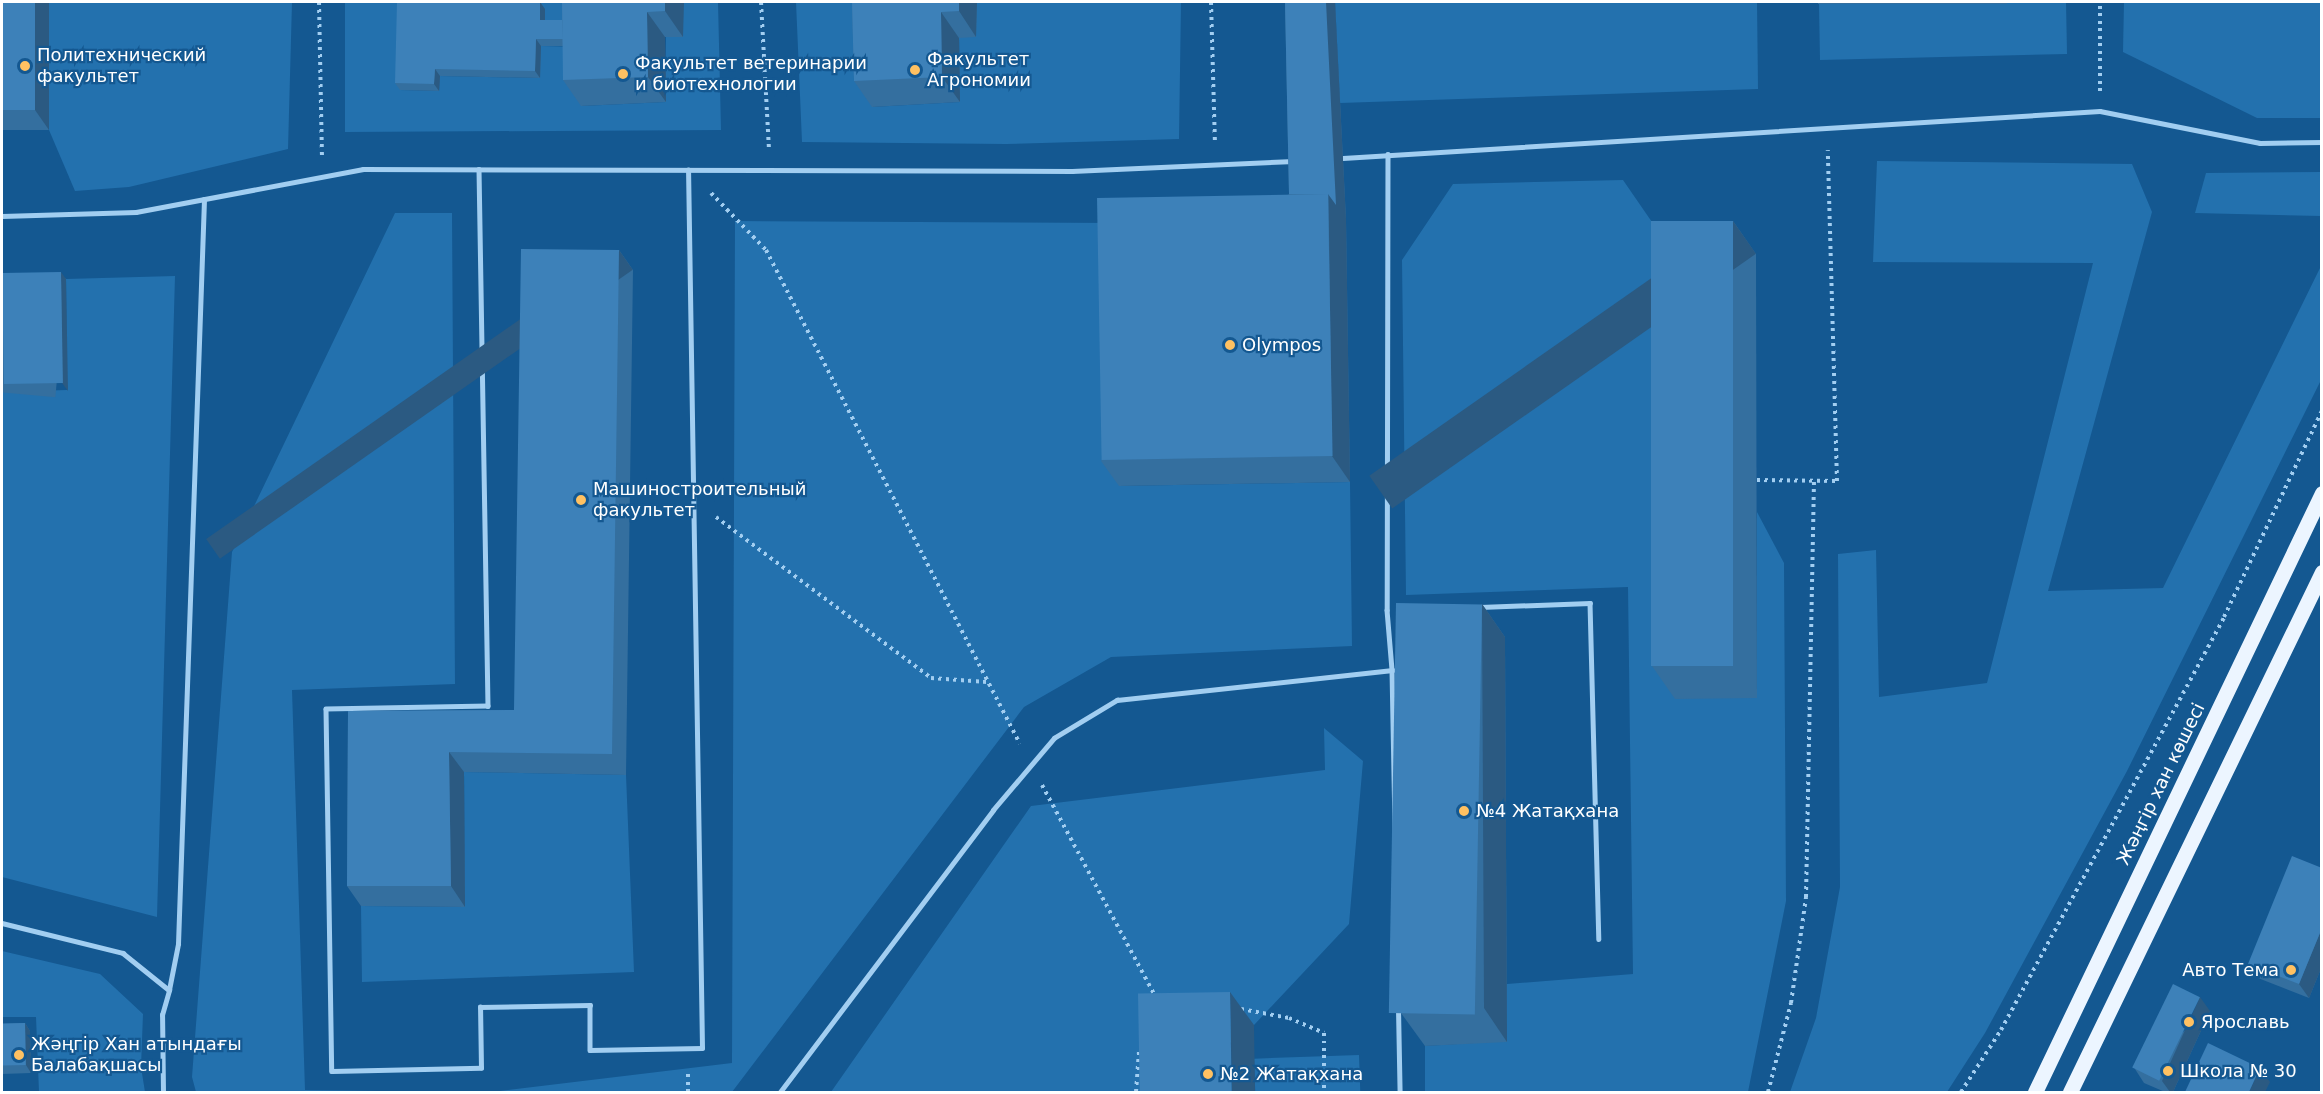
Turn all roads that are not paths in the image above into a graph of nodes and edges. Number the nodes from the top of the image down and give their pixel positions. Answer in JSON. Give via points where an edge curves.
{"nodes":[{"id":1,"x":2322,"y":142,"type":"edge"},
{"id":2,"x":1388,"y":154,"type":"junction"},
{"id":3,"x":1343,"y":158,"type":"dead end"},
{"id":4,"x":1297,"y":160,"type":"edge"},
{"id":5,"x":479,"y":169,"type":"junction"},
{"id":6,"x":688,"y":170,"type":"junction"},
{"id":7,"x":204,"y":199,"type":"junction"},
{"id":8,"x":2,"y":216,"type":"edge"},
{"id":9,"x":2322,"y":493,"type":"edge"},
{"id":10,"x":2322,"y":572,"type":"edge"},
{"id":11,"x":1470,"y":607,"type":"edge"},
{"id":12,"x":1399,"y":609,"type":"edge"},
{"id":13,"x":1387,"y":610,"type":"junction"},
{"id":14,"x":1392,"y":670,"type":"junction"},
{"id":15,"x":2,"y":923,"type":"edge"},
{"id":16,"x":1599,"y":939,"type":"dead end"},
{"id":17,"x":169,"y":990,"type":"junction"},
{"id":18,"x":163,"y":1092,"type":"edge"},
{"id":19,"x":780,"y":1092,"type":"edge"},
{"id":20,"x":1400,"y":1092,"type":"edge"},
{"id":21,"x":2035,"y":1092,"type":"edge"},
{"id":22,"x":2070,"y":1092,"type":"edge"}],
"edges":[{"from":1,"to":2,"type":"lane","via":[[2260,143],[2100,111]]},
{"from":2,"to":3,"type":"lane"},
{"from":2,"to":13,"type":"lane"},
{"from":4,"to":6,"type":"lane","via":[[1072,171]]},
{"from":5,"to":6,"type":"lane"},
{"from":5,"to":6,"type":"lane","via":[[488,706],[326,709],[332,1071],[481,1068],[480,1007],[590,1005],[590,1050],[702,1048]]},
{"from":5,"to":7,"type":"lane","via":[[363,169]]},
{"from":7,"to":8,"type":"lane","via":[[136,212]]},
{"from":7,"to":17,"type":"lane","via":[[178,944]]},
{"from":9,"to":21,"type":"main road","name":"Жәңгір хан көшесі"},
{"from":10,"to":22,"type":"main road"},
{"from":11,"to":16,"type":"lane","via":[[1590,603]]},
{"from":12,"to":13,"type":"lane"},
{"from":13,"to":14,"type":"lane"},
{"from":14,"to":19,"type":"lane","via":[[1117,700],[1054,738]]},
{"from":14,"to":20,"type":"lane"},
{"from":15,"to":17,"type":"lane","via":[[123,954]]},
{"from":17,"to":18,"type":"lane","via":[[162,1015]]}]}
